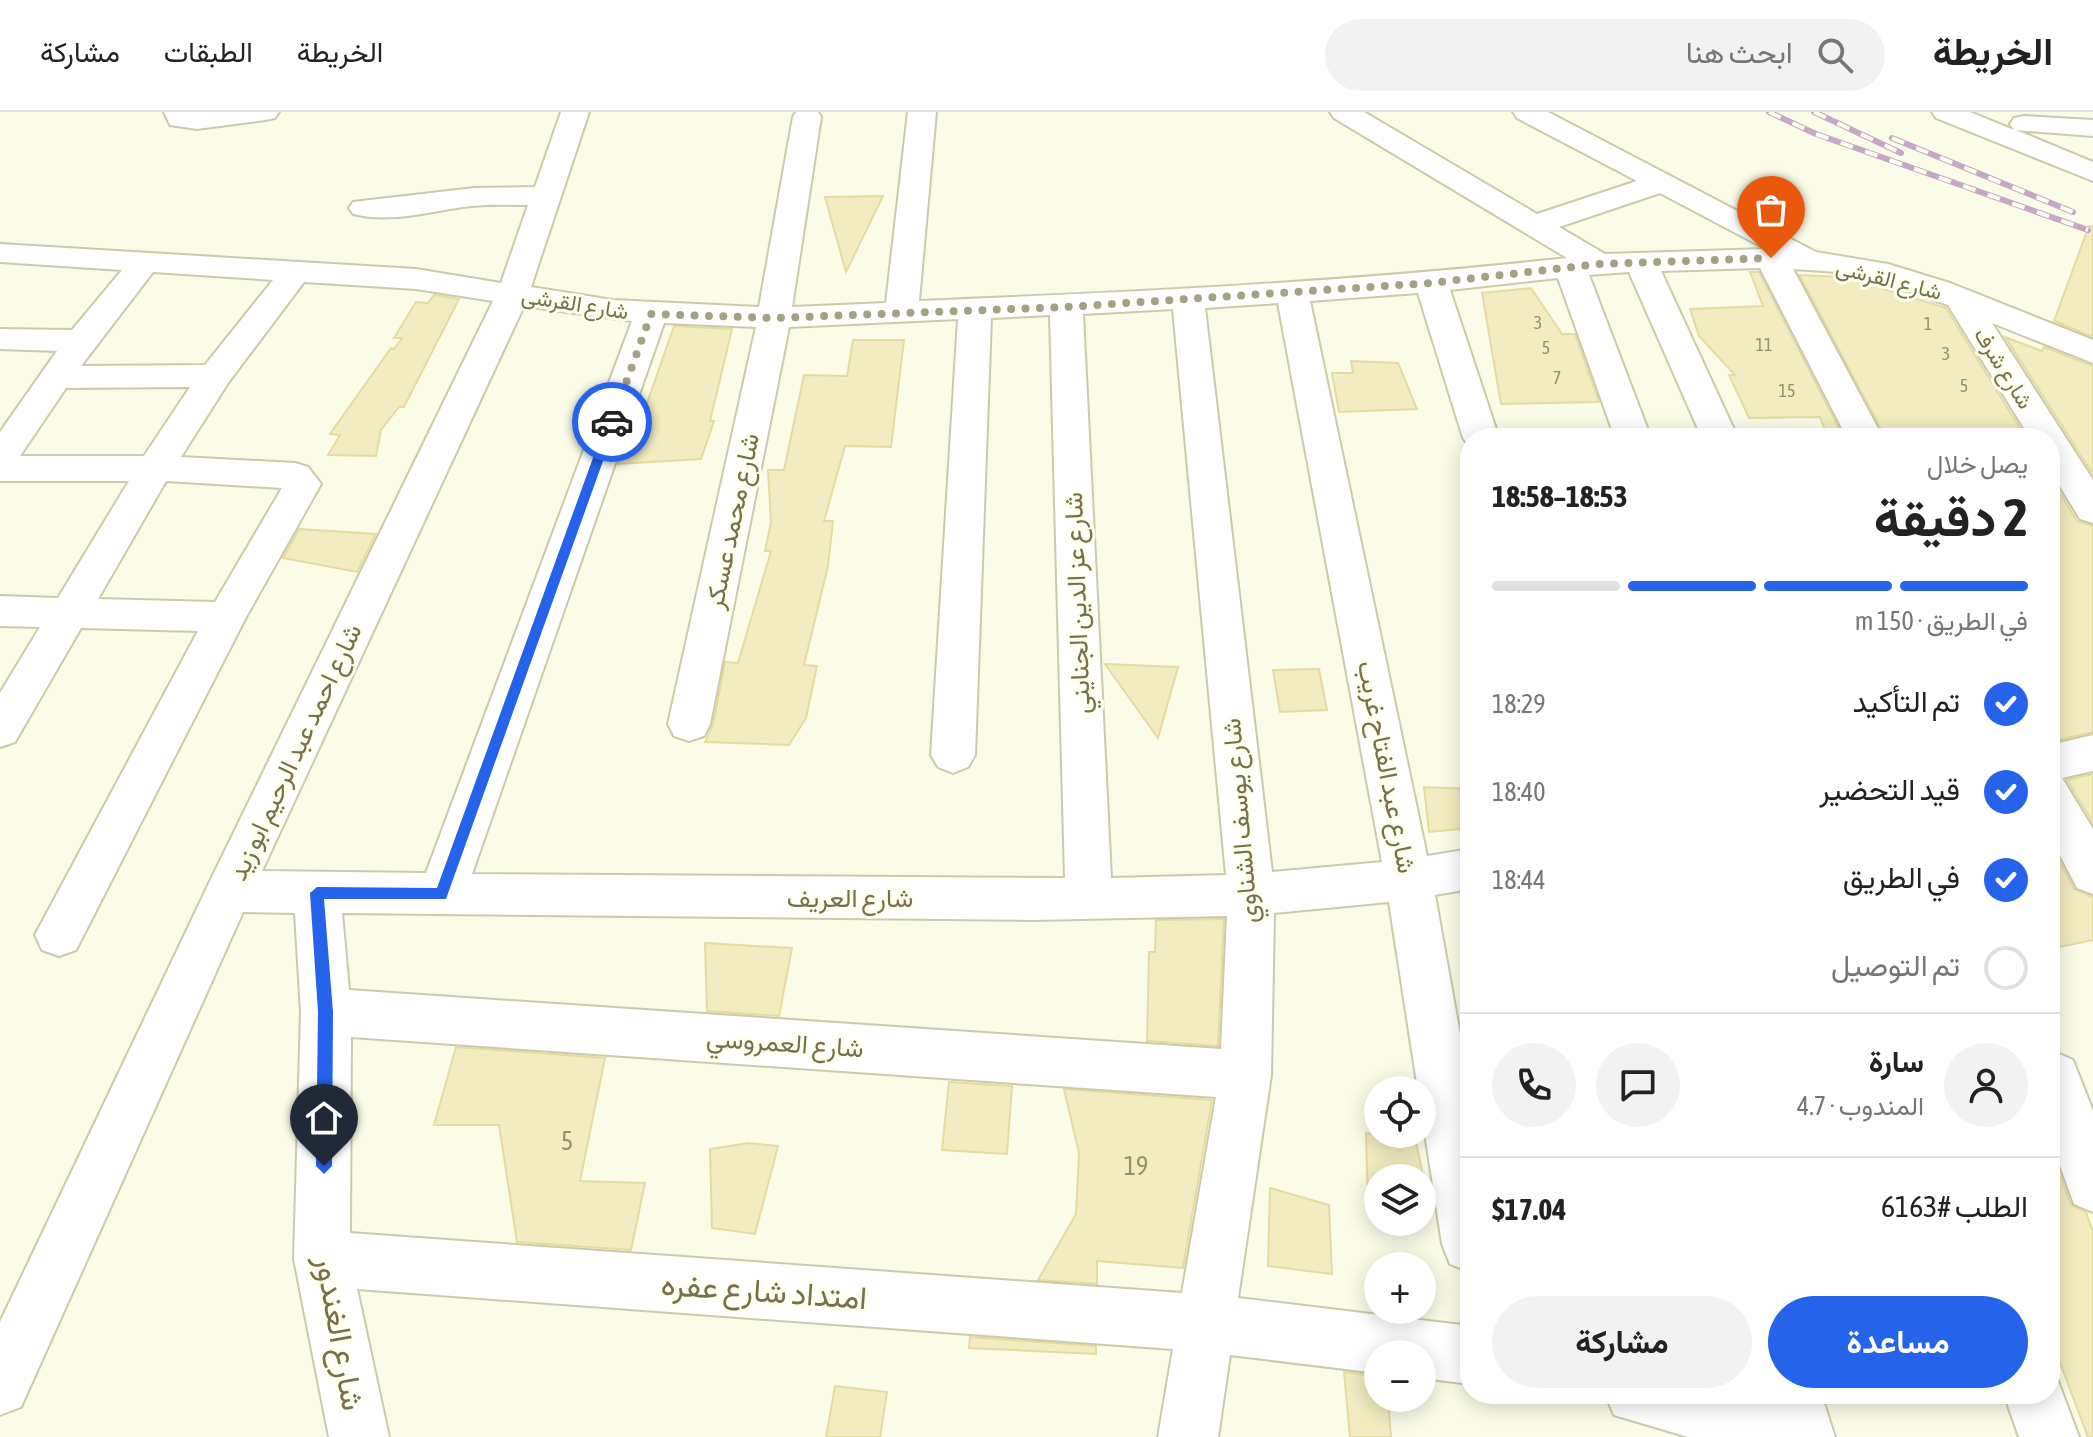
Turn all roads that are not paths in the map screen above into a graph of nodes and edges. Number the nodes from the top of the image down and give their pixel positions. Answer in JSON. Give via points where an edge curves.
{"nodes":[{"id":1,"x":178,"y":112,"type":"edge"},
{"id":2,"x":265,"y":112,"type":"edge"},
{"id":3,"x":575,"y":112,"type":"edge"},
{"id":4,"x":922,"y":112,"type":"edge"},
{"id":5,"x":1344,"y":112,"type":"edge"},
{"id":6,"x":1527,"y":112,"type":"edge"},
{"id":7,"x":1946,"y":112,"type":"edge"},
{"id":8,"x":1975,"y":112,"type":"edge"},
{"id":9,"x":807,"y":117,"type":"dead end"},
{"id":10,"x":2018,"y":125,"type":"edge"},
{"id":11,"x":2093,"y":128,"type":"edge"},
{"id":12,"x":2093,"y":160,"type":"edge"},
{"id":13,"x":2093,"y":172,"type":"edge"},
{"id":14,"x":1661,"y":183,"type":"junction"},
{"id":15,"x":547,"y":196,"type":"junction"},
{"id":16,"x":364,"y":208,"type":"dead end"},
{"id":17,"x":1534,"y":225,"type":"junction"},
{"id":18,"x":0,"y":253,"type":"edge"},
{"id":19,"x":1771,"y":258,"type":"junction"},
{"id":20,"x":1640,"y":261,"type":"junction"},
{"id":21,"x":145,"y":262,"type":"junction"},
{"id":22,"x":1816,"y":262,"type":"junction"},
{"id":23,"x":1584,"y":265,"type":"junction"},
{"id":24,"x":296,"y":271,"type":"junction"},
{"id":25,"x":1431,"y":283,"type":"junction"},
{"id":26,"x":1292,"y":293,"type":"junction"},
{"id":27,"x":513,"y":294,"type":"junction"},
{"id":28,"x":1960,"y":298,"type":"junction"},
{"id":29,"x":1188,"y":299,"type":"junction"},
{"id":30,"x":1066,"y":307,"type":"junction"},
{"id":31,"x":975,"y":311,"type":"junction"},
{"id":32,"x":651,"y":314,"type":"junction"},
{"id":33,"x":901,"y":314,"type":"junction"},
{"id":34,"x":774,"y":318,"type":"junction"},
{"id":35,"x":0,"y":339,"type":"edge"},
{"id":36,"x":81,"y":341,"type":"junction"},
{"id":37,"x":2093,"y":352,"type":"edge"},
{"id":38,"x":215,"y":376,"type":"junction"},
{"id":39,"x":57,"y":377,"type":"junction"},
{"id":40,"x":1478,"y":428,"type":"edge"},
{"id":41,"x":1630,"y":428,"type":"edge"},
{"id":42,"x":1715,"y":428,"type":"edge"},
{"id":43,"x":1860,"y":428,"type":"edge"},
{"id":44,"x":2041,"y":428,"type":"edge"},
{"id":45,"x":2060,"y":458,"type":"edge"},
{"id":46,"x":0,"y":459,"type":"edge"},
{"id":47,"x":155,"y":468,"type":"junction"},
{"id":48,"x":0,"y":469,"type":"edge"},
{"id":49,"x":2093,"y":510,"type":"edge"},
{"id":50,"x":0,"y":611,"type":"edge"},
{"id":51,"x":69,"y":614,"type":"junction"},
{"id":52,"x":226,"y":617,"type":"junction"},
{"id":53,"x":689,"y":724,"type":"dead end"},
{"id":54,"x":0,"y":730,"type":"edge"},
{"id":55,"x":2093,"y":753,"type":"edge"},
{"id":56,"x":953,"y":755,"type":"dead end"},
{"id":57,"x":2060,"y":761,"type":"edge"},
{"id":58,"x":2060,"y":811,"type":"edge"},
{"id":59,"x":1460,"y":871,"type":"edge"},
{"id":60,"x":2093,"y":874,"type":"edge"},
{"id":61,"x":1409,"y":880,"type":"junction"},
{"id":62,"x":229,"y":891,"type":"junction"},
{"id":63,"x":317,"y":893,"type":"junction"},
{"id":64,"x":1251,"y":894,"type":"junction"},
{"id":65,"x":441,"y":895,"type":"junction"},
{"id":66,"x":1089,"y":899,"type":"junction"},
{"id":67,"x":59,"y":935,"type":"dead end"},
{"id":68,"x":326,"y":1012,"type":"junction"},
{"id":69,"x":1245,"y":1075,"type":"junction"},
{"id":70,"x":2066,"y":1078,"type":"edge"},
{"id":71,"x":1460,"y":1184,"type":"edge"},
{"id":72,"x":2093,"y":1185,"type":"edge"},
{"id":73,"x":322,"y":1259,"type":"junction"},
{"id":74,"x":1206,"y":1323,"type":"junction"},
{"id":75,"x":1460,"y":1354,"type":"edge"},
{"id":76,"x":0,"y":1386,"type":"edge"},
{"id":77,"x":1675,"y":1404,"type":"edge"},
{"id":78,"x":1794,"y":1404,"type":"edge"},
{"id":79,"x":2037,"y":1404,"type":"edge"},
{"id":80,"x":359,"y":1437,"type":"edge"},
{"id":81,"x":1188,"y":1437,"type":"edge"},
{"id":82,"x":1805,"y":1437,"type":"edge"},
{"id":83,"x":2049,"y":1437,"type":"edge"}],
"edges":[{"from":1,"to":2,"type":"street","via":[[180,119],[197,121]]},
{"from":3,"to":15,"type":"street","name":"شارع احمد عبد الرحيم ابو زيد"},
{"from":4,"to":33,"type":"street"},
{"from":5,"to":17,"type":"street"},
{"from":6,"to":14,"type":"street"},
{"from":7,"to":10,"type":"street"},
{"from":8,"to":10,"type":"street"},
{"from":9,"to":34,"type":"street","name":"شارع محمد عسكر"},
{"from":10,"to":11,"type":"street"},
{"from":10,"to":12,"type":"street"},
{"from":10,"to":13,"type":"street"},
{"from":14,"to":17,"type":"street"},
{"from":14,"to":22,"type":"street"},
{"from":15,"to":16,"type":"street"},
{"from":15,"to":27,"type":"street","name":"شارع احمد عبد الرحيم ابو زيد"},
{"from":17,"to":23,"type":"street"},
{"from":18,"to":21,"type":"street","name":"شارع القرشى"},
{"from":19,"to":20,"type":"street","name":"شارع القرشى"},
{"from":19,"to":22,"type":"street","name":"شارع القرشى"},
{"from":19,"to":43,"type":"street"},
{"from":20,"to":23,"type":"street","name":"شارع القرشى"},
{"from":20,"to":42,"type":"street"},
{"from":21,"to":24,"type":"street","name":"شارع القرشى"},
{"from":21,"to":36,"type":"street"},
{"from":22,"to":28,"type":"street","name":"شارع القرشى","via":[[1888,274]]},
{"from":23,"to":25,"type":"street","name":"شارع القرشى"},
{"from":23,"to":41,"type":"street"},
{"from":24,"to":27,"type":"street","name":"شارع القرشى","via":[[416,279]]},
{"from":24,"to":38,"type":"street"},
{"from":25,"to":26,"type":"street","name":"شارع القرشى"},
{"from":25,"to":40,"type":"street"},
{"from":26,"to":29,"type":"street","name":"شارع القرشى"},
{"from":26,"to":61,"type":"street","name":"شارع عبد الفتاح غريب"},
{"from":27,"to":32,"type":"street","name":"شارع القرشى"},
{"from":27,"to":62,"type":"street","name":"شارع احمد عبد الرحيم ابو زيد"},
{"from":28,"to":37,"type":"street","name":"شارع القرشى"},
{"from":28,"to":44,"type":"street","name":"شارع شرف"},
{"from":29,"to":30,"type":"street","name":"شارع القرشى"},
{"from":29,"to":64,"type":"street","name":"شارع يوسف الشناوي"},
{"from":30,"to":31,"type":"street","name":"شارع القرشى"},
{"from":30,"to":66,"type":"street","name":"شارع عز الدين الجنايني"},
{"from":31,"to":33,"type":"street","name":"شارع القرشى"},
{"from":31,"to":56,"type":"street"},
{"from":32,"to":34,"type":"street","name":"شارع القرشى"},
{"from":32,"to":65,"type":"street"},
{"from":33,"to":34,"type":"street","name":"شارع القرشى"},
{"from":34,"to":53,"type":"street","name":"شارع محمد عسكر"},
{"from":35,"to":36,"type":"street"},
{"from":36,"to":39,"type":"street"},
{"from":38,"to":39,"type":"street"},
{"from":38,"to":47,"type":"street"},
{"from":39,"to":46,"type":"street"},
{"from":45,"to":49,"type":"street","name":"شارع شرف"},
{"from":47,"to":48,"type":"street"},
{"from":47,"to":51,"type":"street"},
{"from":47,"to":52,"type":"street","via":[[295,476],[303,484]]},
{"from":50,"to":51,"type":"street"},
{"from":51,"to":52,"type":"street"},
{"from":51,"to":54,"type":"street"},
{"from":52,"to":67,"type":"street"},
{"from":55,"to":57,"type":"street"},
{"from":58,"to":60,"type":"street"},
{"from":59,"to":61,"type":"street","name":"شارع العريف"},
{"from":61,"to":64,"type":"street","name":"شارع العريف"},
{"from":61,"to":71,"type":"street","name":"شارع عبد الفتاح غريب"},
{"from":62,"to":63,"type":"street","name":"شارع العريف"},
{"from":62,"to":76,"type":"street","name":"شارع احمد عبد الرحيم ابو زيد"},
{"from":63,"to":65,"type":"street","name":"شارع العريف"},
{"from":63,"to":68,"type":"street","name":"شارع الغندور"},
{"from":64,"to":66,"type":"street","name":"شارع العريف"},
{"from":64,"to":69,"type":"street","name":"شارع يوسف الشناوي"},
{"from":65,"to":66,"type":"street","name":"شارع العريف"},
{"from":68,"to":69,"type":"street","name":"شارع العمروسي"},
{"from":68,"to":73,"type":"street","name":"شارع الغندور"},
{"from":69,"to":74,"type":"street","name":"شارع يوسف الشناوي"},
{"from":70,"to":72,"type":"street"},
{"from":73,"to":74,"type":"street","name":"امتداد شارع عفره"},
{"from":73,"to":80,"type":"street","name":"شارع الغندور"},
{"from":74,"to":75,"type":"street","name":"امتداد شارع عفره"},
{"from":74,"to":81,"type":"street","name":"شارع يوسف الشناوي"},
{"from":77,"to":82,"type":"street"},
{"from":78,"to":82,"type":"street"},
{"from":79,"to":83,"type":"street"}]}
